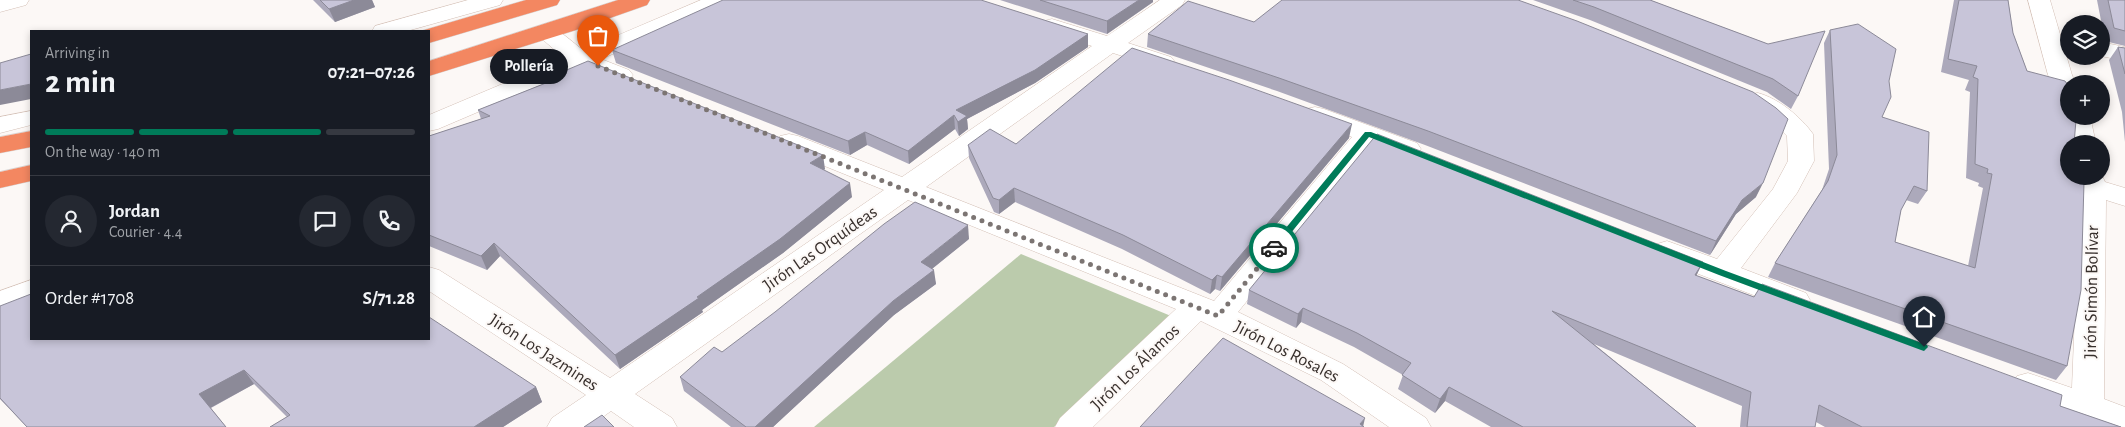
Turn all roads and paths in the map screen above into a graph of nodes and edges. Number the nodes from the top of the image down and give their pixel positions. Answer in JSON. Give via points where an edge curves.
{"nodes":[{"id":1,"x":18,"y":0,"type":"edge"},
{"id":2,"x":492,"y":0,"type":"edge"},
{"id":3,"x":549,"y":0,"type":"edge"},
{"id":4,"x":639,"y":0,"type":"edge"},
{"id":5,"x":720,"y":0,"type":"edge"},
{"id":6,"x":1174,"y":0,"type":"edge"},
{"id":7,"x":2039,"y":0,"type":"edge"},
{"id":8,"x":0,"y":5,"type":"edge"},
{"id":9,"x":1027,"y":18,"type":"edge"},
{"id":10,"x":387,"y":30,"type":"edge"},
{"id":11,"x":545,"y":32,"type":"junction"},
{"id":12,"x":430,"y":36,"type":"edge"},
{"id":13,"x":2059,"y":40,"type":"edge"},
{"id":14,"x":1110,"y":45,"type":"junction"},
{"id":15,"x":2110,"y":51,"type":"edge"},
{"id":16,"x":2125,"y":54,"type":"edge"},
{"id":17,"x":580,"y":58,"type":"junction"},
{"id":18,"x":1182,"y":68,"type":"edge"},
{"id":19,"x":430,"y":69,"type":"edge"},
{"id":20,"x":2060,"y":75,"type":"edge"},
{"id":21,"x":643,"y":84,"type":"edge"},
{"id":22,"x":1740,"y":92,"type":"edge"},
{"id":23,"x":1293,"y":106,"type":"edge"},
{"id":24,"x":30,"y":118,"type":"edge"},
{"id":25,"x":430,"y":124,"type":"edge"},
{"id":26,"x":0,"y":125,"type":"edge"},
{"id":27,"x":1368,"y":134,"type":"junction"},
{"id":28,"x":770,"y":135,"type":"edge"},
{"id":29,"x":30,"y":139,"type":"edge"},
{"id":30,"x":0,"y":145,"type":"edge"},
{"id":31,"x":1428,"y":156,"type":"edge"},
{"id":32,"x":30,"y":173,"type":"edge"},
{"id":33,"x":0,"y":180,"type":"edge"},
{"id":34,"x":2092,"y":185,"type":"edge"},
{"id":35,"x":2099,"y":185,"type":"edge"},
{"id":36,"x":904,"y":188,"type":"junction"},
{"id":37,"x":2125,"y":197,"type":"edge"},
{"id":38,"x":1640,"y":240,"type":"edge"},
{"id":39,"x":1722,"y":273,"type":"junction"},
{"id":40,"x":430,"y":277,"type":"edge"},
{"id":41,"x":30,"y":290,"type":"edge"},
{"id":42,"x":0,"y":303,"type":"edge"},
{"id":43,"x":1816,"y":308,"type":"edge"},
{"id":44,"x":1208,"y":311,"type":"junction"},
{"id":45,"x":2004,"y":377,"type":"edge"},
{"id":46,"x":610,"y":394,"type":"junction"},
{"id":47,"x":2088,"y":408,"type":"junction"},
{"id":48,"x":2125,"y":420,"type":"edge"},
{"id":49,"x":564,"y":427,"type":"edge"},
{"id":50,"x":660,"y":427,"type":"edge"},
{"id":51,"x":1072,"y":427,"type":"edge"},
{"id":52,"x":1414,"y":427,"type":"edge"}],
"edges":[{"from":1,"to":8,"type":"street"},
{"from":2,"to":10,"type":"street"},
{"from":3,"to":12,"type":"highway"},
{"from":4,"to":11,"type":"highway"},
{"from":5,"to":17,"type":"street"},
{"from":6,"to":14,"type":"street","name":"Jirón Las Orquídeas"},
{"from":7,"to":13,"type":"street"},
{"from":9,"to":14,"type":"street"},
{"from":11,"to":17,"type":"street"},
{"from":11,"to":19,"type":"highway"},
{"from":13,"to":20,"type":"street"},
{"from":14,"to":18,"type":"street"},
{"from":14,"to":36,"type":"street","name":"Jirón Las Orquídeas"},
{"from":15,"to":16,"type":"street"},
{"from":17,"to":21,"type":"street"},
{"from":17,"to":25,"type":"street"},
{"from":22,"to":39,"type":"street","via":[[1780,115],[1800,134],[1800,161],[1784,193]]},
{"from":23,"to":27,"type":"street"},
{"from":24,"to":26,"type":"street"},
{"from":27,"to":31,"type":"street"},
{"from":27,"to":44,"type":"street","name":"Jirón Los Álamos"},
{"from":28,"to":36,"type":"street","name":"Jirón Los Rosales"},
{"from":29,"to":30,"type":"highway"},
{"from":32,"to":33,"type":"highway"},
{"from":34,"to":47,"type":"street","name":"Jirón Simón Bolívar"},
{"from":35,"to":37,"type":"street"},
{"from":36,"to":44,"type":"street","name":"Jirón Los Rosales"},
{"from":36,"to":46,"type":"street","name":"Jirón Las Orquídeas"},
{"from":38,"to":39,"type":"street"},
{"from":39,"to":43,"type":"street"},
{"from":40,"to":46,"type":"street","name":"Jirón Los Jazmines"},
{"from":41,"to":42,"type":"street"},
{"from":44,"to":51,"type":"street","name":"Jirón Los Álamos"},
{"from":44,"to":52,"type":"street","name":"Jirón Los Rosales","via":[[1332,372]]},
{"from":45,"to":47,"type":"street"},
{"from":46,"to":49,"type":"street","name":"Jirón Las Orquídeas"},
{"from":46,"to":50,"type":"street","name":"Jirón Los Jazmines"},
{"from":47,"to":48,"type":"street"}]}
